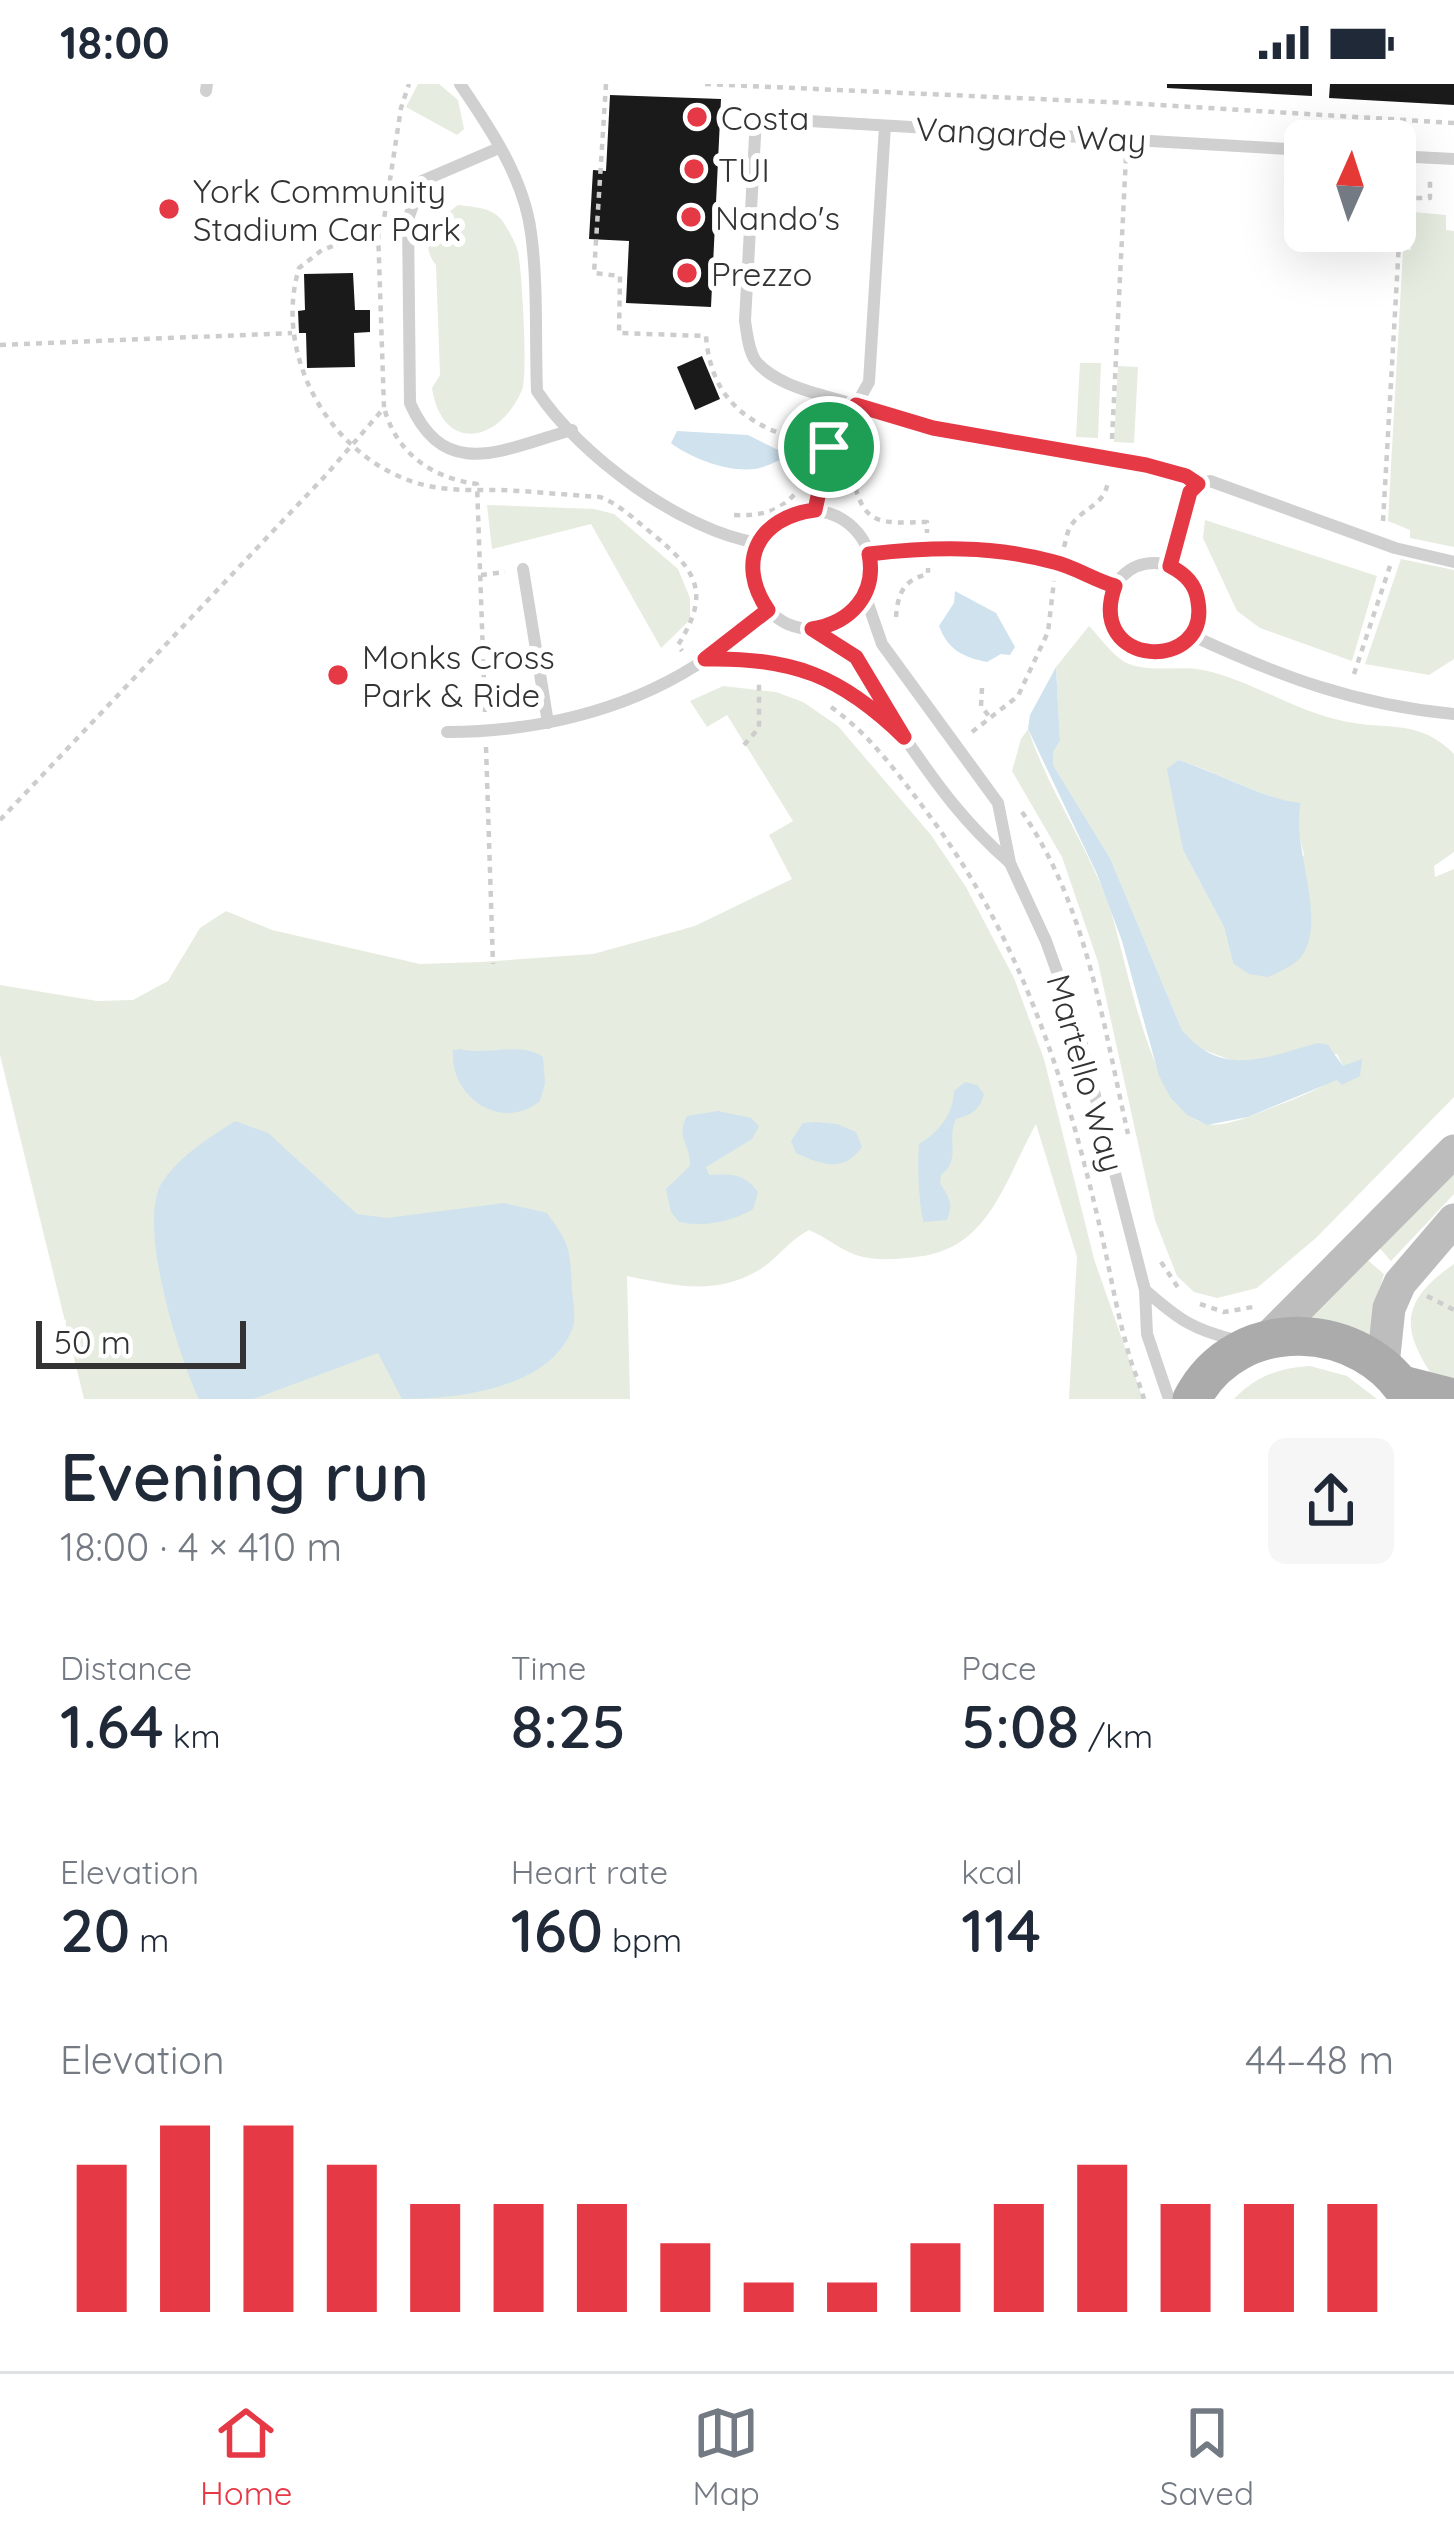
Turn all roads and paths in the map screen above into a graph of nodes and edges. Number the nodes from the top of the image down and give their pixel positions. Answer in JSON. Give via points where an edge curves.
{"nodes":[{"id":1,"x":409,"y":84,"type":"edge"},
{"id":2,"x":460,"y":84,"type":"edge"},
{"id":3,"x":606,"y":84,"type":"edge"},
{"id":4,"x":705,"y":84,"type":"edge"},
{"id":5,"x":952,"y":84,"type":"edge"},
{"id":6,"x":951,"y":98,"type":"junction"},
{"id":7,"x":1127,"y":103,"type":"junction"},
{"id":8,"x":1432,"y":122,"type":"junction"},
{"id":9,"x":1454,"y":123,"type":"edge"},
{"id":10,"x":885,"y":126,"type":"junction"},
{"id":11,"x":1126,"y":140,"type":"junction"},
{"id":12,"x":499,"y":148,"type":"junction"},
{"id":13,"x":1284,"y":150,"type":"edge"},
{"id":14,"x":1416,"y":157,"type":"edge"},
{"id":15,"x":1430,"y":158,"type":"junction"},
{"id":16,"x":1454,"y":159,"type":"edge"},
{"id":17,"x":378,"y":230,"type":"junction"},
{"id":18,"x":292,"y":333,"type":"junction"},
{"id":19,"x":0,"y":345,"type":"edge"},
{"id":20,"x":856,"y":405,"type":"junction"},
{"id":21,"x":384,"y":409,"type":"junction"},
{"id":22,"x":572,"y":430,"type":"junction"},
{"id":23,"x":351,"y":446,"type":"junction"},
{"id":24,"x":829,"y":447,"type":"junction"},
{"id":25,"x":1111,"y":458,"type":"junction"},
{"id":26,"x":1198,"y":484,"type":"junction"},
{"id":27,"x":476,"y":490,"type":"junction"},
{"id":28,"x":815,"y":510,"type":"junction"},
{"id":29,"x":758,"y":543,"type":"junction"},
{"id":30,"x":1396,"y":548,"type":"junction"},
{"id":31,"x":869,"y":554,"type":"junction"},
{"id":32,"x":1059,"y":562,"type":"junction"},
{"id":33,"x":1454,"y":562,"type":"edge"},
{"id":34,"x":1170,"y":566,"type":"junction"},
{"id":35,"x":523,"y":569,"type":"dead end"},
{"id":36,"x":1115,"y":586,"type":"junction"},
{"id":37,"x":865,"y":596,"type":"junction"},
{"id":38,"x":768,"y":610,"type":"junction"},
{"id":39,"x":694,"y":620,"type":"dead end"},
{"id":40,"x":812,"y":629,"type":"junction"},
{"id":41,"x":1191,"y":635,"type":"junction"},
{"id":42,"x":705,"y":659,"type":"junction"},
{"id":43,"x":744,"y":679,"type":"dead end"},
{"id":44,"x":759,"y":679,"type":"junction"},
{"id":45,"x":772,"y":682,"type":"dead end"},
{"id":46,"x":982,"y":688,"type":"dead end"},
{"id":47,"x":1346,"y":697,"type":"junction"},
{"id":48,"x":819,"y":699,"type":"dead end"},
{"id":49,"x":1454,"y":714,"type":"edge"},
{"id":50,"x":992,"y":720,"type":"junction"},
{"id":51,"x":548,"y":723,"type":"junction"},
{"id":52,"x":448,"y":732,"type":"dead end"},
{"id":53,"x":486,"y":732,"type":"junction"},
{"id":54,"x":968,"y":735,"type":"dead end"},
{"id":55,"x":904,"y":737,"type":"junction"},
{"id":56,"x":743,"y":745,"type":"dead end"},
{"id":57,"x":0,"y":820,"type":"edge"},
{"id":58,"x":1010,"y":863,"type":"junction"},
{"id":59,"x":493,"y":964,"type":"dead end"},
{"id":60,"x":1454,"y":1151,"type":"edge"},
{"id":61,"x":1454,"y":1220,"type":"edge"},
{"id":62,"x":1145,"y":1290,"type":"junction"},
{"id":63,"x":1260,"y":1341,"type":"junction"},
{"id":64,"x":1398,"y":1383,"type":"edge"},
{"id":65,"x":1454,"y":1398,"type":"edge"},
{"id":66,"x":1144,"y":1399,"type":"edge"},
{"id":67,"x":1169,"y":1399,"type":"edge"},
{"id":68,"x":1192,"y":1399,"type":"edge"}],
"edges":[{"from":1,"to":17,"type":"path"},
{"from":2,"to":12,"type":"lane"},
{"from":3,"to":24,"type":"path","via":[[594,273],[620,276],[619,333],[706,336],[726,400],[761,427]]},
{"from":4,"to":6,"type":"path"},
{"from":5,"to":6,"type":"path"},
{"from":6,"to":7,"type":"path"},
{"from":7,"to":8,"type":"path"},
{"from":7,"to":11,"type":"path"},
{"from":8,"to":9,"type":"path"},
{"from":8,"to":15,"type":"path"},
{"from":10,"to":11,"type":"lane","name":"Vangarde Way"},
{"from":10,"to":20,"type":"lane","via":[[869,382]]},
{"from":10,"to":20,"type":"lane","name":"Vangarde Way","via":[[756,118],[749,345],[781,379]]},
{"from":11,"to":13,"type":"lane","name":"Vangarde Way"},
{"from":11,"to":25,"type":"path"},
{"from":12,"to":22,"type":"lane","via":[[531,230],[537,391]]},
{"from":12,"to":22,"type":"lane","via":[[422,181],[414,196],[410,404],[423,431],[475,456]]},
{"from":14,"to":15,"type":"lane"},
{"from":15,"to":16,"type":"lane"},
{"from":15,"to":30,"type":"path","via":[[1430,198],[1409,198],[1406,242],[1399,243],[1382,524],[1402,532]]},
{"from":17,"to":18,"type":"path","via":[[322,250],[299,268]]},
{"from":17,"to":21,"type":"path"},
{"from":18,"to":19,"type":"path"},
{"from":18,"to":23,"type":"path","via":[[317,403]]},
{"from":20,"to":24,"type":"lane"},
{"from":20,"to":25,"type":"lane","via":[[933,428]]},
{"from":21,"to":23,"type":"path"},
{"from":21,"to":27,"type":"path","via":[[404,450]]},
{"from":22,"to":29,"type":"lane","via":[[633,486],[711,532]]},
{"from":23,"to":27,"type":"path","via":[[399,477]]},
{"from":23,"to":57,"type":"path"},
{"from":24,"to":28,"type":"lane"},
{"from":25,"to":26,"type":"lane"},
{"from":25,"to":32,"type":"path","via":[[1107,492],[1071,525]]},
{"from":26,"to":30,"type":"lane","via":[[1210,481]]},
{"from":26,"to":34,"type":"lane"},
{"from":27,"to":39,"type":"path","via":[[615,503],[686,562]]},
{"from":27,"to":53,"type":"path"},
{"from":28,"to":29,"type":"lane","via":[[782,518]]},
{"from":28,"to":31,"type":"lane","via":[[849,524]]},
{"from":29,"to":38,"type":"lane","via":[[753,578]]},
{"from":30,"to":33,"type":"lane"},
{"from":30,"to":47,"type":"path"},
{"from":31,"to":32,"type":"lane","via":[[989,548]]},
{"from":31,"to":37,"type":"lane"},
{"from":32,"to":36,"type":"lane"},
{"from":32,"to":50,"type":"path","via":[[1035,664],[1018,696]]},
{"from":34,"to":36,"type":"lane","via":[[1133,568]]},
{"from":34,"to":41,"type":"lane","via":[[1198,596]]},
{"from":35,"to":51,"type":"lane"},
{"from":36,"to":41,"type":"lane","via":[[1113,626],[1130,646],[1169,651]]},
{"from":37,"to":40,"type":"lane","via":[[843,620]]},
{"from":37,"to":58,"type":"lane","name":"Martello Way","via":[[882,644],[998,803]]},
{"from":38,"to":40,"type":"lane"},
{"from":38,"to":42,"type":"lane"},
{"from":40,"to":55,"type":"lane","name":"Martello Way","via":[[856,657]]},
{"from":41,"to":47,"type":"lane"},
{"from":42,"to":51,"type":"lane","via":[[643,693]]},
{"from":42,"to":55,"type":"lane","via":[[781,662],[830,679]]},
{"from":43,"to":44,"type":"path"},
{"from":44,"to":45,"type":"path"},
{"from":44,"to":56,"type":"path","via":[[759,728]]},
{"from":46,"to":50,"type":"path","via":[[981,706]]},
{"from":47,"to":49,"type":"lane"},
{"from":48,"to":66,"type":"path","via":[[850,721],[943,832],[1027,984],[1070,1111]]},
{"from":50,"to":54,"type":"path"},
{"from":51,"to":53,"type":"lane"},
{"from":52,"to":53,"type":"lane"},
{"from":53,"to":59,"type":"path"},
{"from":55,"to":58,"type":"lane","name":"Martello Way","via":[[959,816]]},
{"from":58,"to":62,"type":"lane","name":"Martello Way","via":[[1074,1018]]},
{"from":60,"to":63,"type":"street"},
{"from":61,"to":64,"type":"street","via":[[1400,1282],[1389,1308]]},
{"from":62,"to":63,"type":"lane","via":[[1198,1331]]},
{"from":62,"to":67,"type":"lane","name":"Martello Way","via":[[1148,1334]]},
{"from":63,"to":64,"type":"main road","via":[[1329,1337],[1358,1348]]},
{"from":63,"to":68,"type":"main road","via":[[1221,1364]]},
{"from":64,"to":65,"type":"main road"}]}
